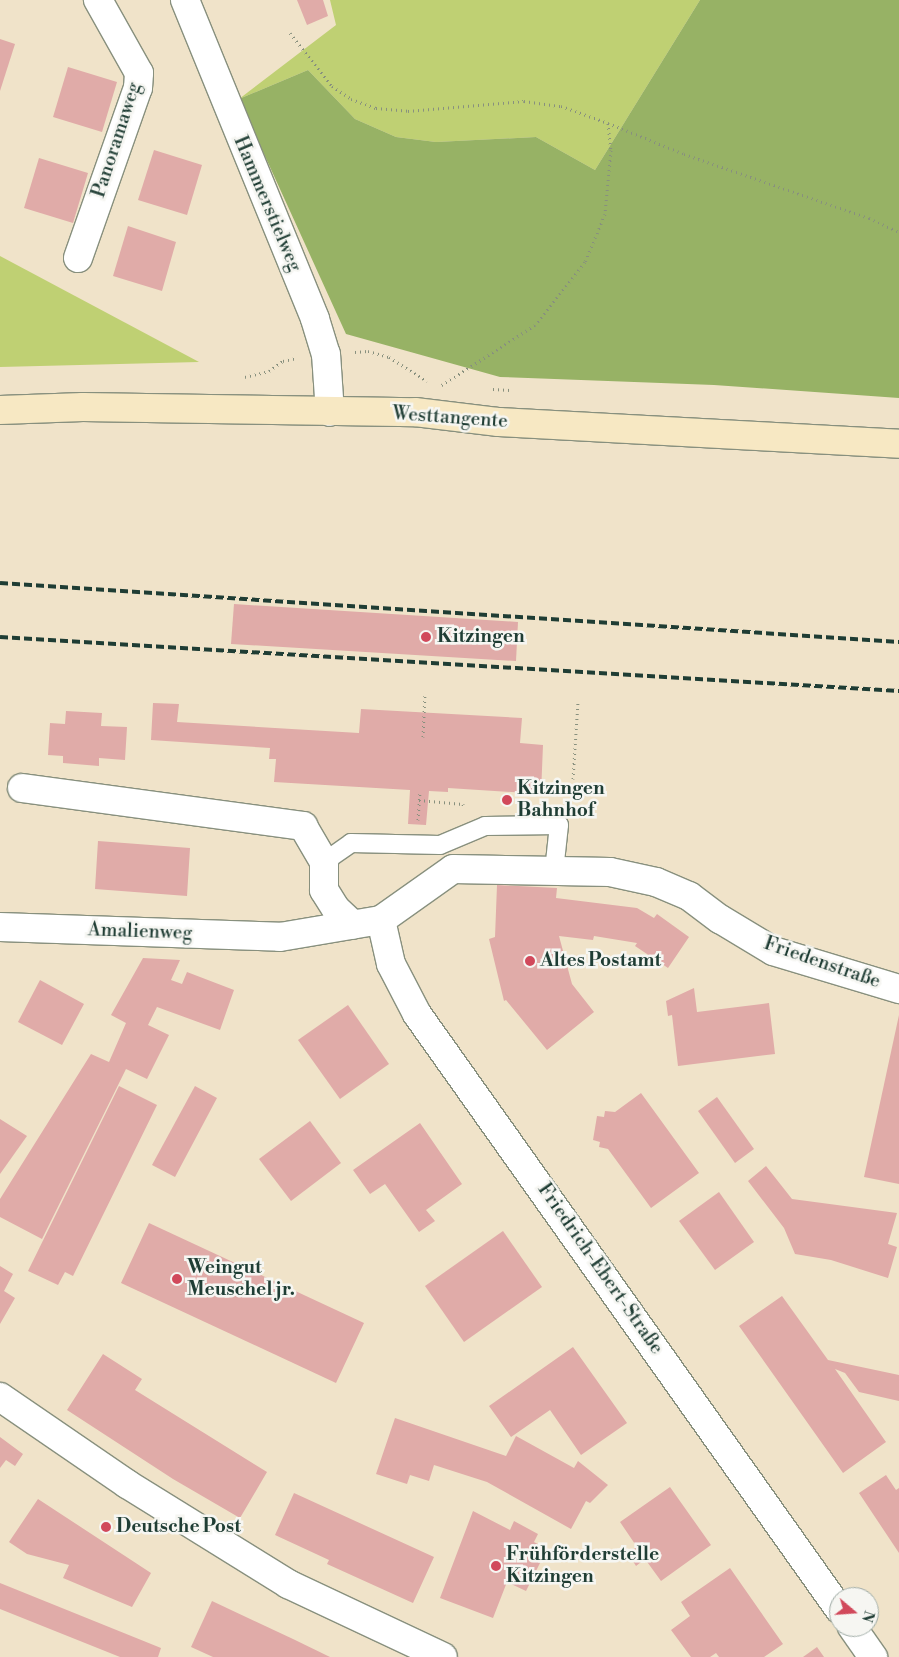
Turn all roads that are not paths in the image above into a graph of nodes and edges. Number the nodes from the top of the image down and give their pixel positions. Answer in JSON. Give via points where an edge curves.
{"nodes":[{"id":1,"x":98,"y":0,"type":"edge"},
{"id":2,"x":185,"y":0,"type":"edge"},
{"id":3,"x":78,"y":258,"type":"dead end"},
{"id":4,"x":0,"y":410,"type":"edge"},
{"id":5,"x":330,"y":412,"type":"junction"},
{"id":6,"x":899,"y":444,"type":"edge"},
{"id":7,"x":22,"y":788,"type":"dead end"},
{"id":8,"x":454,"y":841,"type":"junction"},
{"id":9,"x":324,"y":862,"type":"junction"},
{"id":10,"x":453,"y":869,"type":"junction"},
{"id":11,"x":554,"y":871,"type":"junction"},
{"id":12,"x":381,"y":920,"type":"junction"},
{"id":13,"x":354,"y":925,"type":"junction"},
{"id":14,"x":0,"y":927,"type":"edge"},
{"id":15,"x":899,"y":989,"type":"edge"},
{"id":16,"x":0,"y":1397,"type":"edge"},
{"id":17,"x":829,"y":1595,"type":"edge"},
{"id":18,"x":859,"y":1637,"type":"edge"},
{"id":19,"x":443,"y":1657,"type":"edge"},
{"id":20,"x":873,"y":1657,"type":"edge"}],
"edges":[{"from":1,"to":3,"type":"street","name":"Panoramaweg","via":[[134,60],[139,73],[138,88]]},
{"from":2,"to":5,"type":"street","name":"Hammerstielweg","via":[[315,319],[326,354]]},
{"from":4,"to":5,"type":"main road","name":"Westtangente","via":[[83,407]]},
{"from":5,"to":6,"type":"main road","name":"Westtangente","via":[[415,412],[499,422]]},
{"from":7,"to":9,"type":"street","via":[[303,826]]},
{"from":8,"to":9,"type":"lane","via":[[440,845],[351,843]]},
{"from":8,"to":10,"type":"lane"},
{"from":8,"to":11,"type":"lane","via":[[485,826],[559,824]]},
{"from":9,"to":13,"type":"street","via":[[324,890],[336,909]]},
{"from":10,"to":11,"type":"street","name":"Friedenstraße"},
{"from":10,"to":12,"type":"street"},
{"from":11,"to":15,"type":"street","name":"Friedenstraße","via":[[610,872],[656,882],[689,896],[720,919],[773,950]]},
{"from":12,"to":13,"type":"street","name":"Amalienweg"},
{"from":12,"to":17,"type":"street","name":"Friedrich-Ebert-Straße","via":[[391,964],[418,1014]]},
{"from":13,"to":14,"type":"street","name":"Amalienweg","via":[[280,937]]},
{"from":16,"to":19,"type":"street","via":[[128,1484],[288,1584]]},
{"from":18,"to":20,"type":"street"}]}
